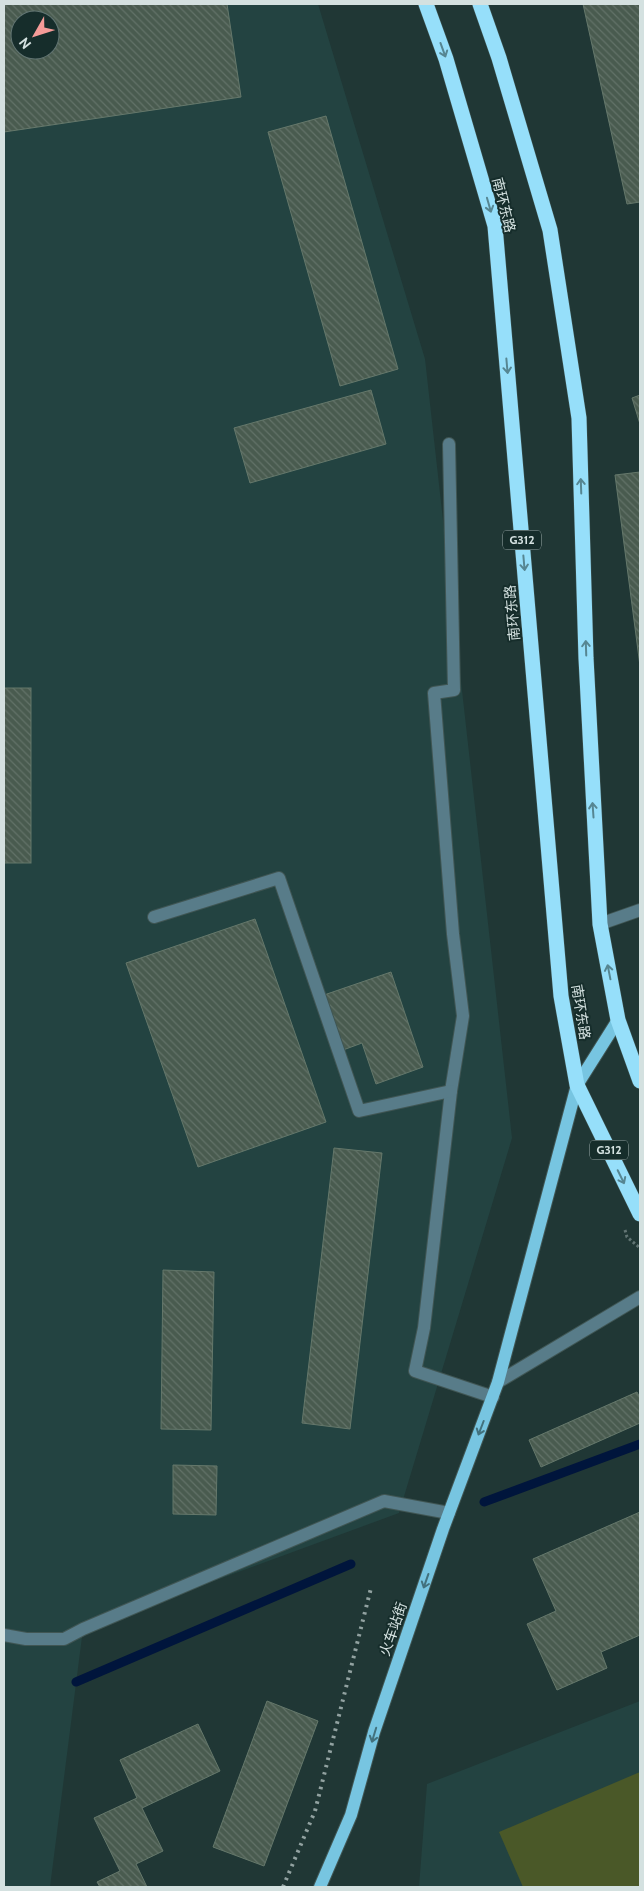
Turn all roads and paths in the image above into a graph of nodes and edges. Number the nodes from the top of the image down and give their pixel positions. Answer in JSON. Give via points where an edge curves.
{"nodes":[{"id":1,"x":426,"y":4,"type":"edge"},
{"id":2,"x":480,"y":4,"type":"edge"},
{"id":3,"x":449,"y":444,"type":"dead end"},
{"id":4,"x":640,"y":910,"type":"edge"},
{"id":5,"x":154,"y":917,"type":"dead end"},
{"id":6,"x":600,"y":924,"type":"junction"},
{"id":7,"x":618,"y":1020,"type":"junction"},
{"id":8,"x":640,"y":1081,"type":"edge"},
{"id":9,"x":578,"y":1085,"type":"junction"},
{"id":10,"x":452,"y":1091,"type":"junction"},
{"id":11,"x":640,"y":1214,"type":"edge"},
{"id":12,"x":627,"y":1237,"type":"dead end"},
{"id":13,"x":640,"y":1248,"type":"edge"},
{"id":14,"x":640,"y":1297,"type":"edge"},
{"id":15,"x":498,"y":1382,"type":"junction"},
{"id":16,"x":493,"y":1398,"type":"junction"},
{"id":17,"x":449,"y":1513,"type":"junction"},
{"id":18,"x":4,"y":1636,"type":"edge"},
{"id":19,"x":320,"y":1887,"type":"edge"}],
"edges":[{"from":1,"to":9,"type":"highway","name":"南环东路","number":"G312","one_way":true,"via":[[446,59],[495,226],[561,996]]},
{"from":6,"to":2,"type":"highway","one_way":true,"via":[[586,668],[579,418],[550,230]]},
{"from":3,"to":10,"type":"lane","via":[[454,690],[434,694],[453,934],[463,1016]]},
{"from":4,"to":6,"type":"lane"},
{"from":5,"to":10,"type":"lane","via":[[279,878],[359,1111]]},
{"from":7,"to":6,"type":"highway","one_way":true},
{"from":7,"to":8,"type":"highway"},
{"from":7,"to":9,"type":"main road","name":"火车站街"},
{"from":9,"to":11,"type":"highway","name":"南环东路","number":"G312","one_way":true},
{"from":9,"to":15,"type":"main road","name":"火车站街"},
{"from":10,"to":16,"type":"lane","via":[[424,1328],[415,1371]]},
{"from":12,"to":13,"type":"path"},
{"from":14,"to":15,"type":"lane"},
{"from":15,"to":16,"type":"main road","name":"火车站街"},
{"from":16,"to":17,"type":"main road","name":"火车站街","one_way":true},
{"from":17,"to":18,"type":"lane","via":[[384,1501],[64,1639],[26,1640]]},
{"from":17,"to":19,"type":"main road","name":"火车站街","one_way":true,"via":[[374,1732],[351,1815]]}]}
